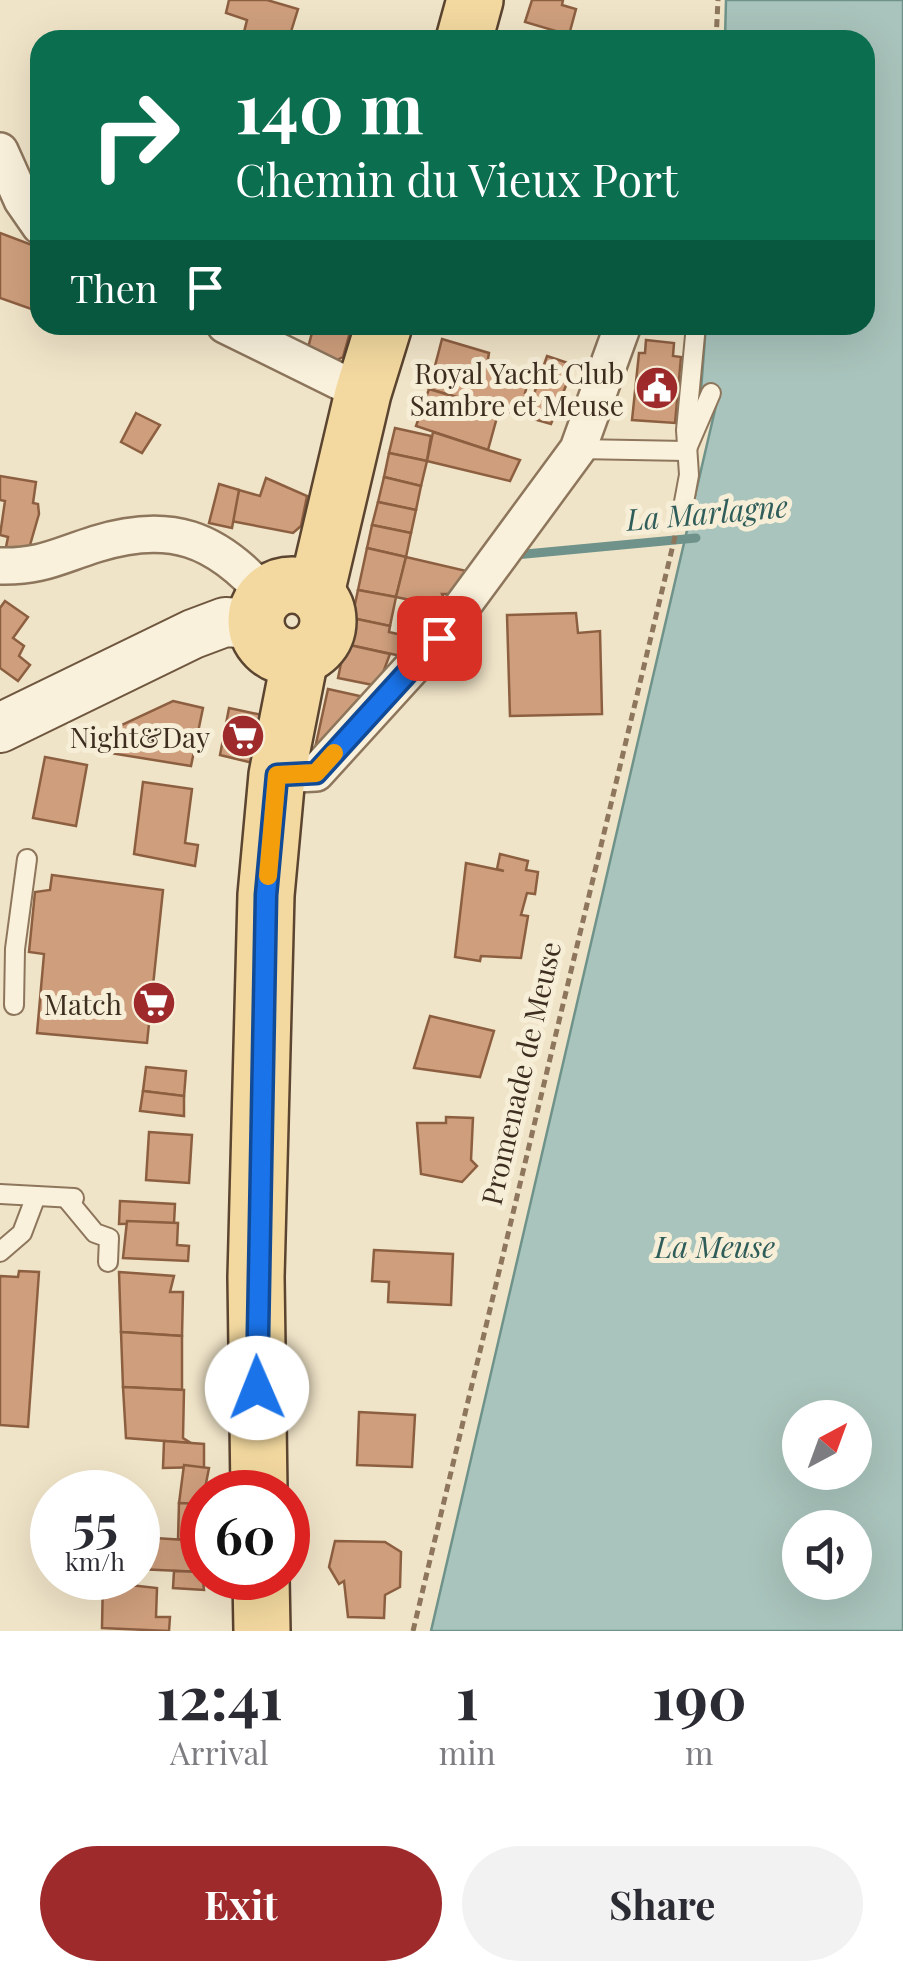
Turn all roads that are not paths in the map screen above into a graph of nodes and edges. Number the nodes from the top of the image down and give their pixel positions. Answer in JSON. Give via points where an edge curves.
{"nodes":[{"id":1,"x":475,"y":0,"type":"edge"},
{"id":2,"x":467,"y":30,"type":"edge"},
{"id":3,"x":0,"y":151,"type":"edge"},
{"id":4,"x":30,"y":212,"type":"edge"},
{"id":5,"x":245,"y":335,"type":"edge"},
{"id":6,"x":381,"y":335,"type":"edge"},
{"id":7,"x":619,"y":335,"type":"edge"},
{"id":8,"x":695,"y":335,"type":"edge"},
{"id":9,"x":362,"y":393,"type":"junction"},
{"id":10,"x":711,"y":393,"type":"dead end"},
{"id":11,"x":578,"y":449,"type":"junction"},
{"id":12,"x":686,"y":450,"type":"junction"},
{"id":13,"x":684,"y":502,"type":"dead end"},
{"id":14,"x":0,"y":566,"type":"edge"},
{"id":15,"x":279,"y":604,"type":"junction"},
{"id":16,"x":0,"y":728,"type":"edge"},
{"id":17,"x":277,"y":775,"type":"junction"},
{"id":18,"x":26,"y":859,"type":"dead end"},
{"id":19,"x":14,"y":1004,"type":"dead end"},
{"id":20,"x":0,"y":1194,"type":"edge"},
{"id":21,"x":36,"y":1196,"type":"junction"},
{"id":22,"x":0,"y":1252,"type":"edge"},
{"id":23,"x":108,"y":1262,"type":"dead end"},
{"id":24,"x":259,"y":1470,"type":"edge"},
{"id":25,"x":261,"y":1600,"type":"edge"},
{"id":26,"x":262,"y":1631,"type":"edge"}],
"edges":[{"from":1,"to":2,"type":"main road"},
{"from":3,"to":4,"type":"street"},
{"from":5,"to":9,"type":"street"},
{"from":6,"to":9,"type":"main road"},
{"from":7,"to":11,"type":"street"},
{"from":8,"to":12,"type":"lane"},
{"from":9,"to":15,"type":"main road"},
{"from":10,"to":12,"type":"lane"},
{"from":11,"to":12,"type":"lane"},
{"from":11,"to":17,"type":"street","via":[[439,638],[316,773]]},
{"from":12,"to":13,"type":"lane"},
{"from":14,"to":15,"type":"street","via":[[35,567],[146,533],[208,543]]},
{"from":15,"to":16,"type":"main road","via":[[193,634]]},
{"from":15,"to":17,"type":"main road","via":[[328,610],[329,631],[300,658]]},
{"from":17,"to":24,"type":"main road","via":[[262,1038]]},
{"from":18,"to":19,"type":"lane"},
{"from":20,"to":21,"type":"lane"},
{"from":21,"to":22,"type":"lane","via":[[22,1234]]},
{"from":21,"to":23,"type":"lane","via":[[73,1198],[95,1232],[109,1238]]},
{"from":25,"to":26,"type":"main road"}]}
